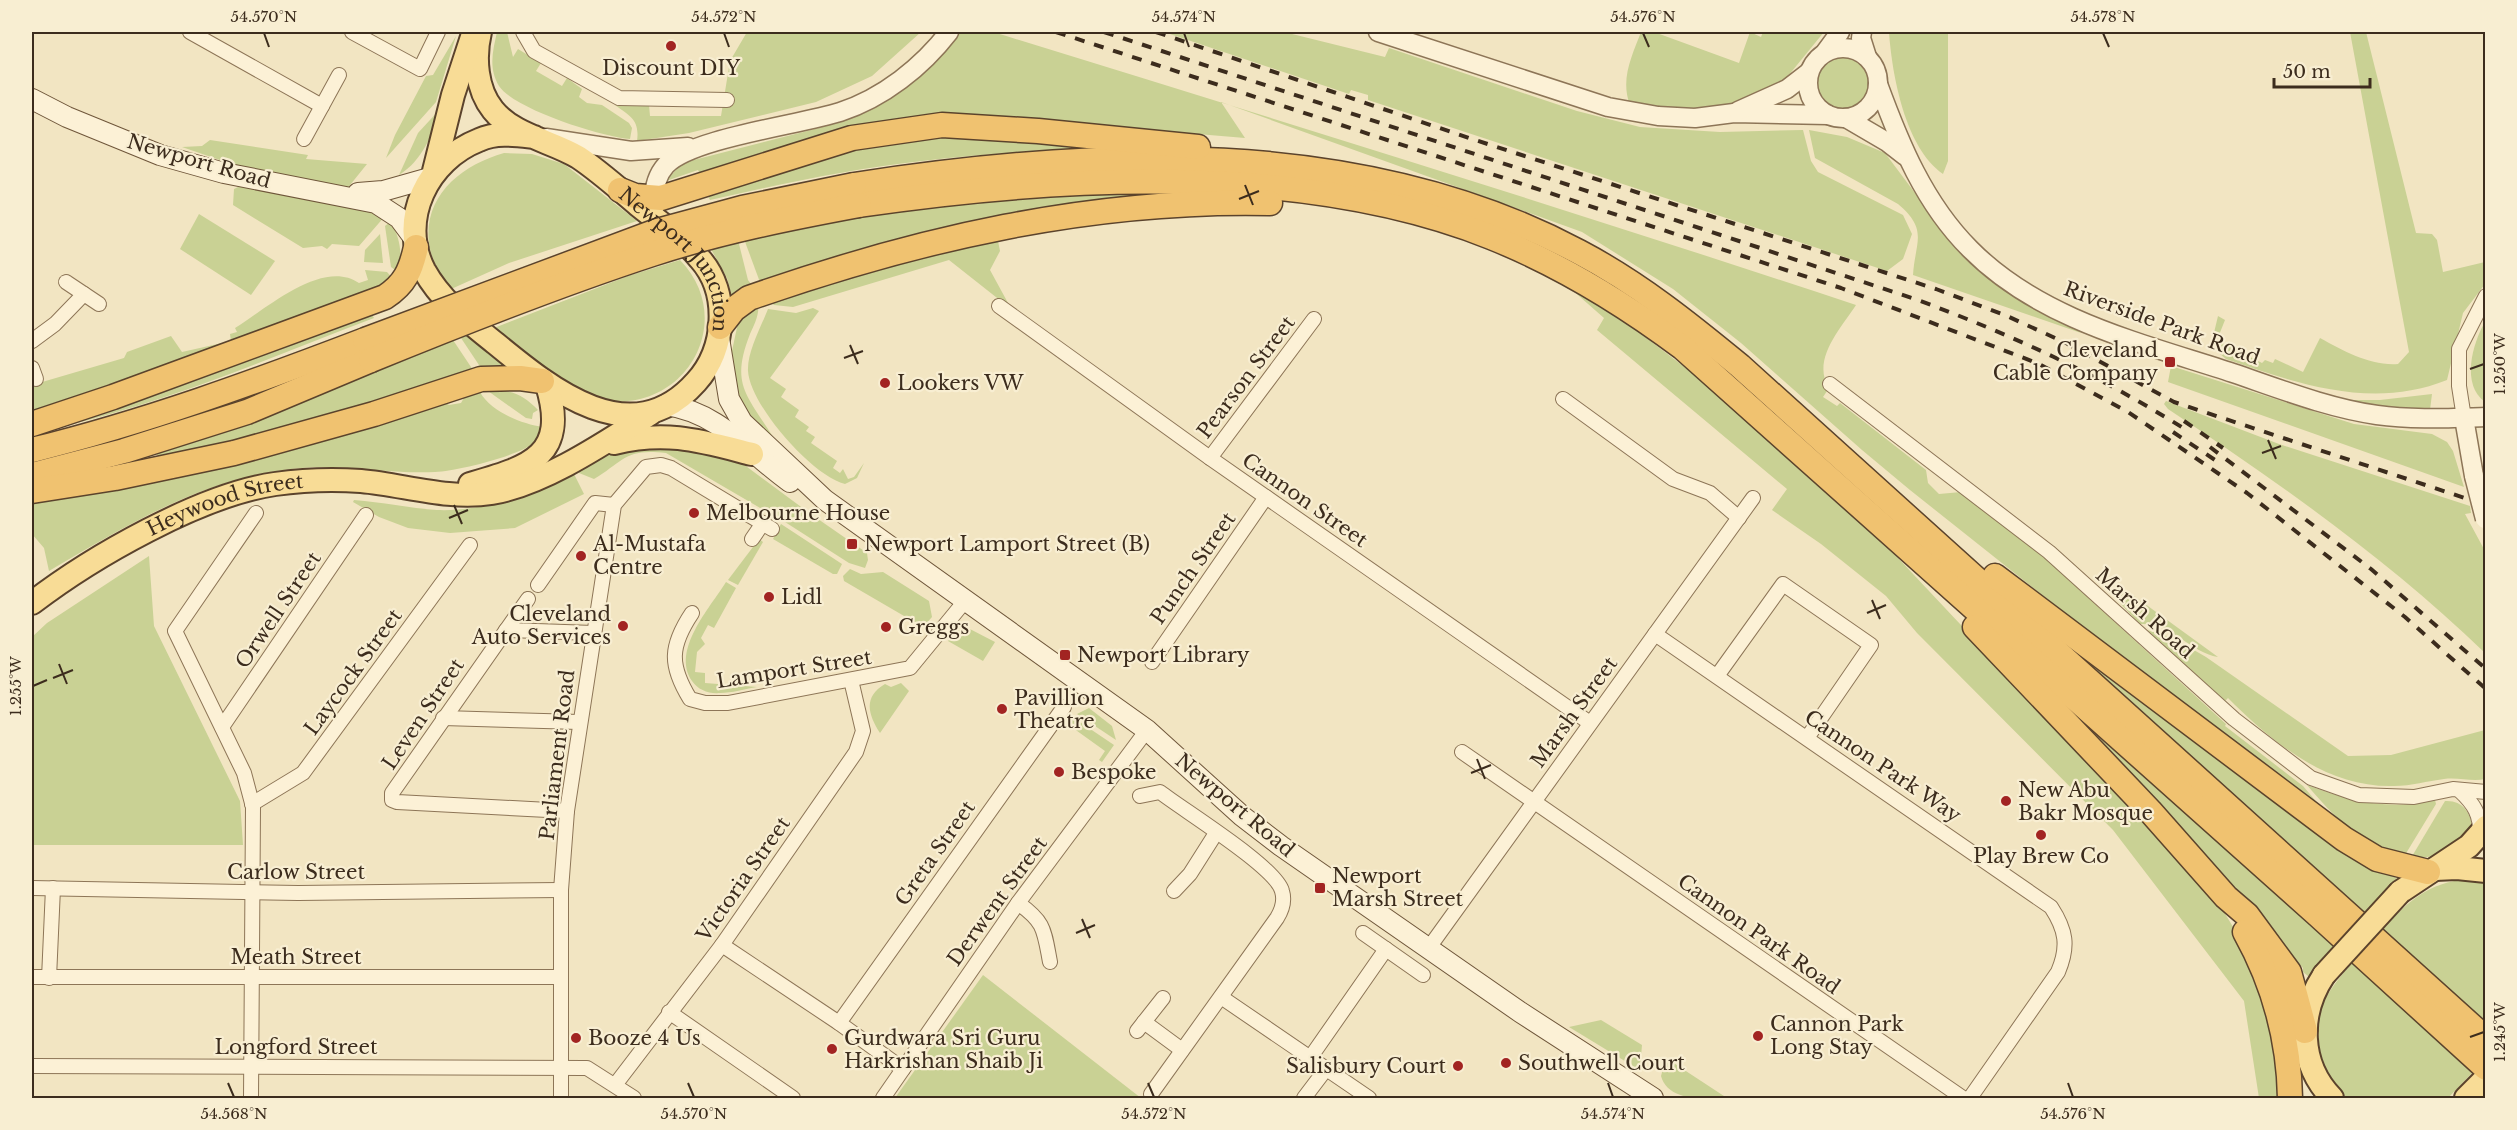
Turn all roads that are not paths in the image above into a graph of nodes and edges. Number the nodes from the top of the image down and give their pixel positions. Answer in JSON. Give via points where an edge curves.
{"nodes":[{"id":1,"x":189,"y":32,"type":"edge"},
{"id":2,"x":352,"y":32,"type":"edge"},
{"id":3,"x":438,"y":32,"type":"edge"},
{"id":4,"x":475,"y":32,"type":"edge"},
{"id":5,"x":480,"y":32,"type":"edge"},
{"id":6,"x":523,"y":32,"type":"edge"},
{"id":7,"x":949,"y":32,"type":"edge"},
{"id":8,"x":1378,"y":32,"type":"edge"},
{"id":9,"x":1840,"y":32,"type":"edge"},
{"id":10,"x":1863,"y":32,"type":"edge"},
{"id":11,"x":1826,"y":51,"type":"junction"},
{"id":12,"x":1867,"y":57,"type":"junction"},
{"id":13,"x":1809,"y":72,"type":"junction"},
{"id":14,"x":339,"y":75,"type":"dead end"},
{"id":15,"x":1878,"y":84,"type":"junction"},
{"id":16,"x":32,"y":99,"type":"edge"},
{"id":17,"x":727,"y":100,"type":"dead end"},
{"id":18,"x":322,"y":106,"type":"junction"},
{"id":19,"x":1734,"y":113,"type":"junction"},
{"id":20,"x":1837,"y":117,"type":"junction"},
{"id":21,"x":536,"y":137,"type":"junction"},
{"id":22,"x":304,"y":139,"type":"dead end"},
{"id":23,"x":704,"y":145,"type":"junction"},
{"id":24,"x":1907,"y":158,"type":"junction"},
{"id":25,"x":1338,"y":172,"type":"junction"},
{"id":26,"x":432,"y":175,"type":"junction"},
{"id":27,"x":620,"y":190,"type":"joint"},
{"id":28,"x":338,"y":194,"type":"junction"},
{"id":29,"x":856,"y":195,"type":"junction"},
{"id":30,"x":654,"y":209,"type":"junction"},
{"id":31,"x":1442,"y":220,"type":"junction"},
{"id":32,"x":416,"y":244,"type":"junction"},
{"id":33,"x":66,"y":282,"type":"dead end"},
{"id":34,"x":84,"y":294,"type":"junction"},
{"id":35,"x":2486,"y":296,"type":"edge"},
{"id":36,"x":99,"y":304,"type":"dead end"},
{"id":37,"x":999,"y":306,"type":"dead end"},
{"id":38,"x":1314,"y":319,"type":"dead end"},
{"id":39,"x":719,"y":333,"type":"junction"},
{"id":40,"x":32,"y":341,"type":"edge"},
{"id":41,"x":368,"y":350,"type":"junction"},
{"id":42,"x":544,"y":383,"type":"junction"},
{"id":43,"x":1830,"y":384,"type":"dead end"},
{"id":44,"x":1563,"y":399,"type":"dead end"},
{"id":45,"x":663,"y":406,"type":"junction"},
{"id":46,"x":2486,"y":417,"type":"edge"},
{"id":47,"x":2464,"y":418,"type":"junction"},
{"id":48,"x":32,"y":424,"type":"edge"},
{"id":49,"x":598,"y":447,"type":"junction"},
{"id":50,"x":32,"y":450,"type":"edge"},
{"id":51,"x":752,"y":454,"type":"junction"},
{"id":52,"x":1210,"y":458,"type":"junction"},
{"id":53,"x":32,"y":475,"type":"edge"},
{"id":54,"x":1869,"y":481,"type":"junction"},
{"id":55,"x":32,"y":491,"type":"edge"},
{"id":56,"x":439,"y":493,"type":"junction"},
{"id":57,"x":1266,"y":497,"type":"junction"},
{"id":58,"x":1754,"y":498,"type":"dead end"},
{"id":59,"x":1852,"y":499,"type":"junction"},
{"id":60,"x":825,"y":500,"type":"junction"},
{"id":61,"x":614,"y":505,"type":"junction"},
{"id":62,"x":256,"y":513,"type":"dead end"},
{"id":63,"x":366,"y":515,"type":"dead end"},
{"id":64,"x":1740,"y":518,"type":"junction"},
{"id":65,"x":2486,"y":519,"type":"edge"},
{"id":66,"x":752,"y":539,"type":"dead end"},
{"id":67,"x":470,"y":545,"type":"dead end"},
{"id":68,"x":538,"y":585,"type":"dead end"},
{"id":69,"x":528,"y":599,"type":"dead end"},
{"id":70,"x":964,"y":601,"type":"junction"},
{"id":71,"x":32,"y":603,"type":"edge"},
{"id":72,"x":692,"y":614,"type":"dead end"},
{"id":73,"x":506,"y":630,"type":"junction"},
{"id":74,"x":593,"y":633,"type":"junction"},
{"id":75,"x":1655,"y":634,"type":"junction"},
{"id":76,"x":1152,"y":662,"type":"dead end"},
{"id":77,"x":1717,"y":676,"type":"junction"},
{"id":78,"x":851,"y":681,"type":"junction"},
{"id":79,"x":1064,"y":707,"type":"dead end"},
{"id":80,"x":443,"y":718,"type":"junction"},
{"id":81,"x":579,"y":722,"type":"junction"},
{"id":82,"x":1590,"y":723,"type":"junction"},
{"id":83,"x":222,"y":727,"type":"junction"},
{"id":84,"x":1147,"y":730,"type":"junction"},
{"id":85,"x":1807,"y":738,"type":"junction"},
{"id":86,"x":1462,"y":752,"type":"dead end"},
{"id":87,"x":2460,"y":791,"type":"junction"},
{"id":88,"x":2486,"y":792,"type":"edge"},
{"id":89,"x":1140,"y":796,"type":"dead end"},
{"id":90,"x":1533,"y":801,"type":"junction"},
{"id":91,"x":252,"y":804,"type":"junction"},
{"id":92,"x":567,"y":811,"type":"junction"},
{"id":93,"x":2483,"y":831,"type":"edge"},
{"id":94,"x":1216,"y":833,"type":"junction"},
{"id":95,"x":2431,"y":871,"type":"junction"},
{"id":96,"x":2486,"y":871,"type":"edge"},
{"id":97,"x":32,"y":888,"type":"edge"},
{"id":98,"x":52,"y":888,"type":"junction"},
{"id":99,"x":561,"y":891,"type":"junction"},
{"id":100,"x":1174,"y":891,"type":"dead end"},
{"id":101,"x":250,"y":892,"type":"junction"},
{"id":102,"x":2226,"y":897,"type":"junction"},
{"id":103,"x":1018,"y":903,"type":"junction"},
{"id":104,"x":1364,"y":933,"type":"dead end"},
{"id":105,"x":722,"y":945,"type":"junction"},
{"id":106,"x":1386,"y":949,"type":"junction"},
{"id":107,"x":1428,"y":949,"type":"junction"},
{"id":108,"x":1050,"y":962,"type":"dead end"},
{"id":109,"x":1423,"y":975,"type":"dead end"},
{"id":110,"x":252,"y":976,"type":"junction"},
{"id":111,"x":32,"y":977,"type":"edge"},
{"id":112,"x":560,"y":977,"type":"junction"},
{"id":113,"x":50,"y":978,"type":"junction"},
{"id":114,"x":1221,"y":997,"type":"junction"},
{"id":115,"x":1163,"y":998,"type":"dead end"},
{"id":116,"x":669,"y":1012,"type":"junction"},
{"id":117,"x":839,"y":1023,"type":"junction"},
{"id":118,"x":2305,"y":1031,"type":"junction"},
{"id":119,"x":2486,"y":1039,"type":"edge"},
{"id":120,"x":1182,"y":1050,"type":"junction"},
{"id":121,"x":1310,"y":1058,"type":"junction"},
{"id":122,"x":2310,"y":1062,"type":"junction"},
{"id":123,"x":32,"y":1065,"type":"edge"},
{"id":124,"x":251,"y":1067,"type":"junction"},
{"id":125,"x":561,"y":1068,"type":"junction"},
{"id":126,"x":2486,"y":1068,"type":"edge"},
{"id":127,"x":1326,"y":1069,"type":"junction"},
{"id":128,"x":903,"y":1070,"type":"junction"},
{"id":129,"x":2486,"y":1078,"type":"edge"},
{"id":130,"x":615,"y":1085,"type":"junction"},
{"id":131,"x":1150,"y":1094,"type":"dead end"},
{"id":132,"x":2467,"y":1097,"type":"edge"},
{"id":133,"x":251,"y":1098,"type":"edge"},
{"id":134,"x":561,"y":1098,"type":"edge"},
{"id":135,"x":634,"y":1098,"type":"edge"},
{"id":136,"x":793,"y":1098,"type":"edge"},
{"id":137,"x":883,"y":1098,"type":"edge"},
{"id":138,"x":1304,"y":1098,"type":"edge"},
{"id":139,"x":1369,"y":1098,"type":"edge"},
{"id":140,"x":1653,"y":1098,"type":"edge"},
{"id":141,"x":1964,"y":1098,"type":"edge"},
{"id":142,"x":1970,"y":1098,"type":"edge"},
{"id":143,"x":2290,"y":1098,"type":"edge"},
{"id":144,"x":2313,"y":1098,"type":"edge"},
{"id":145,"x":2332,"y":1098,"type":"edge"}],
"edges":[{"from":1,"to":18,"type":"street"},
{"from":2,"to":3,"type":"street","via":[[420,69]]},
{"from":4,"to":26,"type":"main road","via":[[461,65]]},
{"from":5,"to":21,"type":"main road","via":[[477,67],[484,96],[507,124]]},
{"from":6,"to":17,"type":"street","via":[[534,51],[619,98]]},
{"from":7,"to":23,"type":"street","via":[[883,94],[841,112]]},
{"from":8,"to":19,"type":"street","via":[[1608,107],[1695,118]]},
{"from":9,"to":11,"type":"street"},
{"from":10,"to":12,"type":"street"},
{"from":11,"to":12,"type":"street","via":[[1843,47]]},
{"from":11,"to":13,"type":"street"},
{"from":12,"to":15,"type":"street"},
{"from":13,"to":19,"type":"street","via":[[1787,89]]},
{"from":13,"to":20,"type":"street","via":[[1813,101]]},
{"from":14,"to":18,"type":"street"},
{"from":15,"to":20,"type":"street","via":[[1871,105],[1860,114]]},
{"from":15,"to":24,"type":"street","name":"Riverside Park Road"},
{"from":16,"to":28,"type":"main road","name":"Newport Road","via":[[160,155],[224,173]]},
{"from":18,"to":22,"type":"street"},
{"from":19,"to":20,"type":"street","name":"Riverside Park Road"},
{"from":20,"to":24,"type":"street","name":"Riverside Park Road","via":[[1887,142]]},
{"from":21,"to":23,"type":"street","via":[[631,151]]},
{"from":21,"to":26,"type":"main road","name":"Newport Junction","via":[[507,134],[480,139],[455,151]]},
{"from":21,"to":27,"type":"main road","name":"Newport Junction","via":[[579,158]]},
{"from":23,"to":30,"type":"street","via":[[664,166],[656,182]]},
{"from":24,"to":47,"type":"street","name":"Riverside Park Road","via":[[1936,209],[1970,250],[2013,285],[2055,311],[2336,407],[2387,416]]},
{"from":25,"to":29,"type":"highway","via":[[1253,163],[1074,160],[942,172]]},
{"from":25,"to":30,"type":"highway","via":[[1297,158],[942,125],[852,138],[699,188]]},
{"from":25,"to":54,"type":"highway","via":[[1395,182],[1496,213],[1615,272],[1698,331]]},
{"from":26,"to":28,"type":"main road","name":"Newport Road","via":[[383,191]]},
{"from":26,"to":32,"type":"main road","name":"Newport Junction","via":[[417,212]]},
{"from":27,"to":30,"type":"highway"},
{"from":28,"to":32,"type":"main road","name":"Newport Road","via":[[386,207],[399,218]]},
{"from":29,"to":31,"type":"highway","via":[[1172,182],[1317,193]]},
{"from":29,"to":41,"type":"highway","bridge":true,"via":[[742,208],[657,231]]},
{"from":30,"to":39,"type":"main road","name":"Newport Junction","via":[[708,269],[718,297]]},
{"from":31,"to":39,"type":"highway","via":[[1286,204],[1100,210],[926,243],[769,291],[740,303]]},
{"from":31,"to":59,"type":"highway","via":[[1537,257],[1644,319],[1691,355]]},
{"from":32,"to":42,"type":"main road","name":"Newport Junction","via":[[423,268],[438,292],[469,323]]},
{"from":32,"to":48,"type":"highway","via":[[405,280],[385,297]]},
{"from":33,"to":34,"type":"street"},
{"from":34,"to":36,"type":"street"},
{"from":34,"to":40,"type":"street","via":[[56,324]]},
{"from":35,"to":47,"type":"street","via":[[2459,349]]},
{"from":37,"to":52,"type":"street","name":"Cannon Street"},
{"from":38,"to":52,"type":"street","name":"Pearson Street"},
{"from":39,"to":45,"type":"main road","name":"Newport Junction","via":[[704,373],[684,393]]},
{"from":39,"to":60,"type":"main road","name":"Newport Road","via":[[729,399],[742,422]]},
{"from":41,"to":50,"type":"highway","via":[[140,422]]},
{"from":41,"to":53,"type":"highway","via":[[236,416],[124,452]]},
{"from":42,"to":45,"type":"main road","name":"Newport Junction","via":[[594,410],[643,413]]},
{"from":42,"to":55,"type":"highway","via":[[520,378],[481,379],[234,453]]},
{"from":42,"to":56,"type":"main road","name":"Heywood Street","via":[[554,413],[553,431],[540,454],[517,468]]},
{"from":43,"to":87,"type":"street","name":"Marsh Road","via":[[2049,552],[2234,719],[2312,778],[2359,795],[2414,797]]},
{"from":44,"to":64,"type":"street","via":[[1673,478],[1710,493]]},
{"from":45,"to":49,"type":"main road","name":"Heywood Street"},
{"from":45,"to":51,"type":"main road","name":"Newport Road","via":[[701,413]]},
{"from":46,"to":47,"type":"street","name":"Riverside Park Road"},
{"from":47,"to":65,"type":"street","bridge":true},
{"from":49,"to":51,"type":"main road","via":[[630,439],[676,436]]},
{"from":49,"to":56,"type":"main road","name":"Heywood Street","via":[[510,489]]},
{"from":51,"to":60,"type":"main road","name":"Newport Road","via":[[798,488]]},
{"from":52,"to":57,"type":"street","name":"Cannon Street"},
{"from":54,"to":95,"type":"highway","via":[[2321,823],[2377,859]]},
{"from":54,"to":119,"type":"highway"},
{"from":56,"to":71,"type":"main road","name":"Heywood Street","via":[[363,481],[330,481],[273,484],[234,493],[127,542]]},
{"from":57,"to":76,"type":"street","name":"Punch Street"},
{"from":57,"to":82,"type":"street","name":"Cannon Street"},
{"from":58,"to":64,"type":"street","name":"Marsh Street"},
{"from":59,"to":102,"type":"highway","via":[[2150,811]]},
{"from":59,"to":126,"type":"highway"},
{"from":60,"to":70,"type":"main road","name":"Newport Road"},
{"from":61,"to":66,"type":"street","via":[[646,467],[661,465],[767,526]]},
{"from":61,"to":68,"type":"street","via":[[595,503]]},
{"from":61,"to":74,"type":"street","name":"Parliament Road"},
{"from":62,"to":83,"type":"street","via":[[175,631]]},
{"from":63,"to":83,"type":"street","name":"Orwell Street"},
{"from":64,"to":75,"type":"street","name":"Marsh Street"},
{"from":67,"to":91,"type":"street","name":"Laycock Street","via":[[303,773]]},
{"from":69,"to":73,"type":"street","name":"Leven Street"},
{"from":70,"to":78,"type":"street","name":"Lamport Street","via":[[910,668]]},
{"from":70,"to":84,"type":"main road","name":"Newport Road"},
{"from":72,"to":78,"type":"street","name":"Lamport Street","via":[[675,647],[675,666],[690,699],[728,703]]},
{"from":73,"to":74,"type":"street"},
{"from":73,"to":80,"type":"street","name":"Leven Street"},
{"from":74,"to":81,"type":"street","name":"Parliament Road"},
{"from":75,"to":77,"type":"street","name":"Cannon Park Way"},
{"from":75,"to":82,"type":"street","name":"Marsh Street"},
{"from":77,"to":85,"type":"street","name":"Cannon Park Way"},
{"from":77,"to":85,"type":"street","via":[[1783,584],[1871,645]]},
{"from":78,"to":105,"type":"street","name":"Victoria Street","via":[[863,731],[855,752]]},
{"from":79,"to":117,"type":"street","name":"Greta Street"},
{"from":80,"to":81,"type":"street"},
{"from":80,"to":92,"type":"street","name":"Leven Street","via":[[392,794],[392,800]]},
{"from":81,"to":92,"type":"street","name":"Parliament Road"},
{"from":82,"to":90,"type":"street","name":"Marsh Street"},
{"from":83,"to":91,"type":"street","via":[[244,773]]},
{"from":84,"to":103,"type":"street","name":"Derwent Street"},
{"from":84,"to":107,"type":"main road","name":"Newport Road","via":[[1242,816]]},
{"from":85,"to":142,"type":"street","name":"Cannon Park Way","via":[[2041,899],[2051,907],[2065,930],[2066,951],[2058,972]]},
{"from":86,"to":90,"type":"street","name":"Cannon Park Road"},
{"from":87,"to":88,"type":"street","name":"Marsh Road"},
{"from":87,"to":93,"type":"street","via":[[2473,803]]},
{"from":89,"to":94,"type":"street","via":[[1160,792]]},
{"from":90,"to":107,"type":"street","name":"Marsh Street"},
{"from":90,"to":141,"type":"street","name":"Cannon Park Road"},
{"from":91,"to":101,"type":"street"},
{"from":92,"to":99,"type":"street","name":"Parliament Road"},
{"from":93,"to":95,"type":"main road","via":[[2469,846]]},
{"from":94,"to":100,"type":"street"},
{"from":94,"to":114,"type":"street","via":[[1268,871],[1277,880],[1283,900],[1277,918]]},
{"from":95,"to":96,"type":"main road"},
{"from":95,"to":118,"type":"main road","bridge":true,"via":[[2400,892],[2324,975],[2310,1000]]},
{"from":97,"to":98,"type":"street","name":"Carlow Street"},
{"from":98,"to":101,"type":"street","name":"Carlow Street"},
{"from":98,"to":113,"type":"street"},
{"from":99,"to":101,"type":"street","name":"Carlow Street"},
{"from":99,"to":112,"type":"street","name":"Parliament Road"},
{"from":101,"to":110,"type":"street"},
{"from":102,"to":118,"type":"highway","via":[[2247,915],[2289,972]]},
{"from":102,"to":143,"type":"highway","via":[[2256,951],[2274,995],[2286,1045]]},
{"from":103,"to":108,"type":"street","via":[[1045,928]]},
{"from":103,"to":128,"type":"street","name":"Derwent Street"},
{"from":104,"to":106,"type":"street"},
{"from":105,"to":116,"type":"street","name":"Victoria Street"},
{"from":105,"to":117,"type":"street"},
{"from":106,"to":109,"type":"street"},
{"from":106,"to":121,"type":"street"},
{"from":107,"to":140,"type":"main road","name":"Newport Road"},
{"from":110,"to":112,"type":"street","name":"Meath Street"},
{"from":110,"to":113,"type":"street","name":"Meath Street"},
{"from":110,"to":124,"type":"street"},
{"from":111,"to":113,"type":"street","name":"Meath Street"},
{"from":112,"to":125,"type":"street","name":"Parliament Road"},
{"from":114,"to":120,"type":"street"},
{"from":114,"to":121,"type":"street"},
{"from":115,"to":120,"type":"street","via":[[1141,1027]]},
{"from":116,"to":130,"type":"street","name":"Victoria Street"},
{"from":116,"to":136,"type":"street"},
{"from":117,"to":128,"type":"street"},
{"from":118,"to":122,"type":"main road"},
{"from":120,"to":131,"type":"street"},
{"from":121,"to":127,"type":"street"},
{"from":122,"to":144,"type":"main road"},
{"from":122,"to":145,"type":"main road"},
{"from":123,"to":124,"type":"street","name":"Longford Street"},
{"from":124,"to":125,"type":"street","name":"Longford Street"},
{"from":124,"to":133,"type":"street"},
{"from":125,"to":130,"type":"street","name":"Longford Street","via":[[587,1068]]},
{"from":125,"to":134,"type":"street","name":"Parliament Road"},
{"from":127,"to":138,"type":"street"},
{"from":127,"to":139,"type":"street"},
{"from":128,"to":137,"type":"street","name":"Derwent Street"},
{"from":129,"to":132,"type":"main road"},
{"from":130,"to":135,"type":"street","name":"Longford Street"}]}
